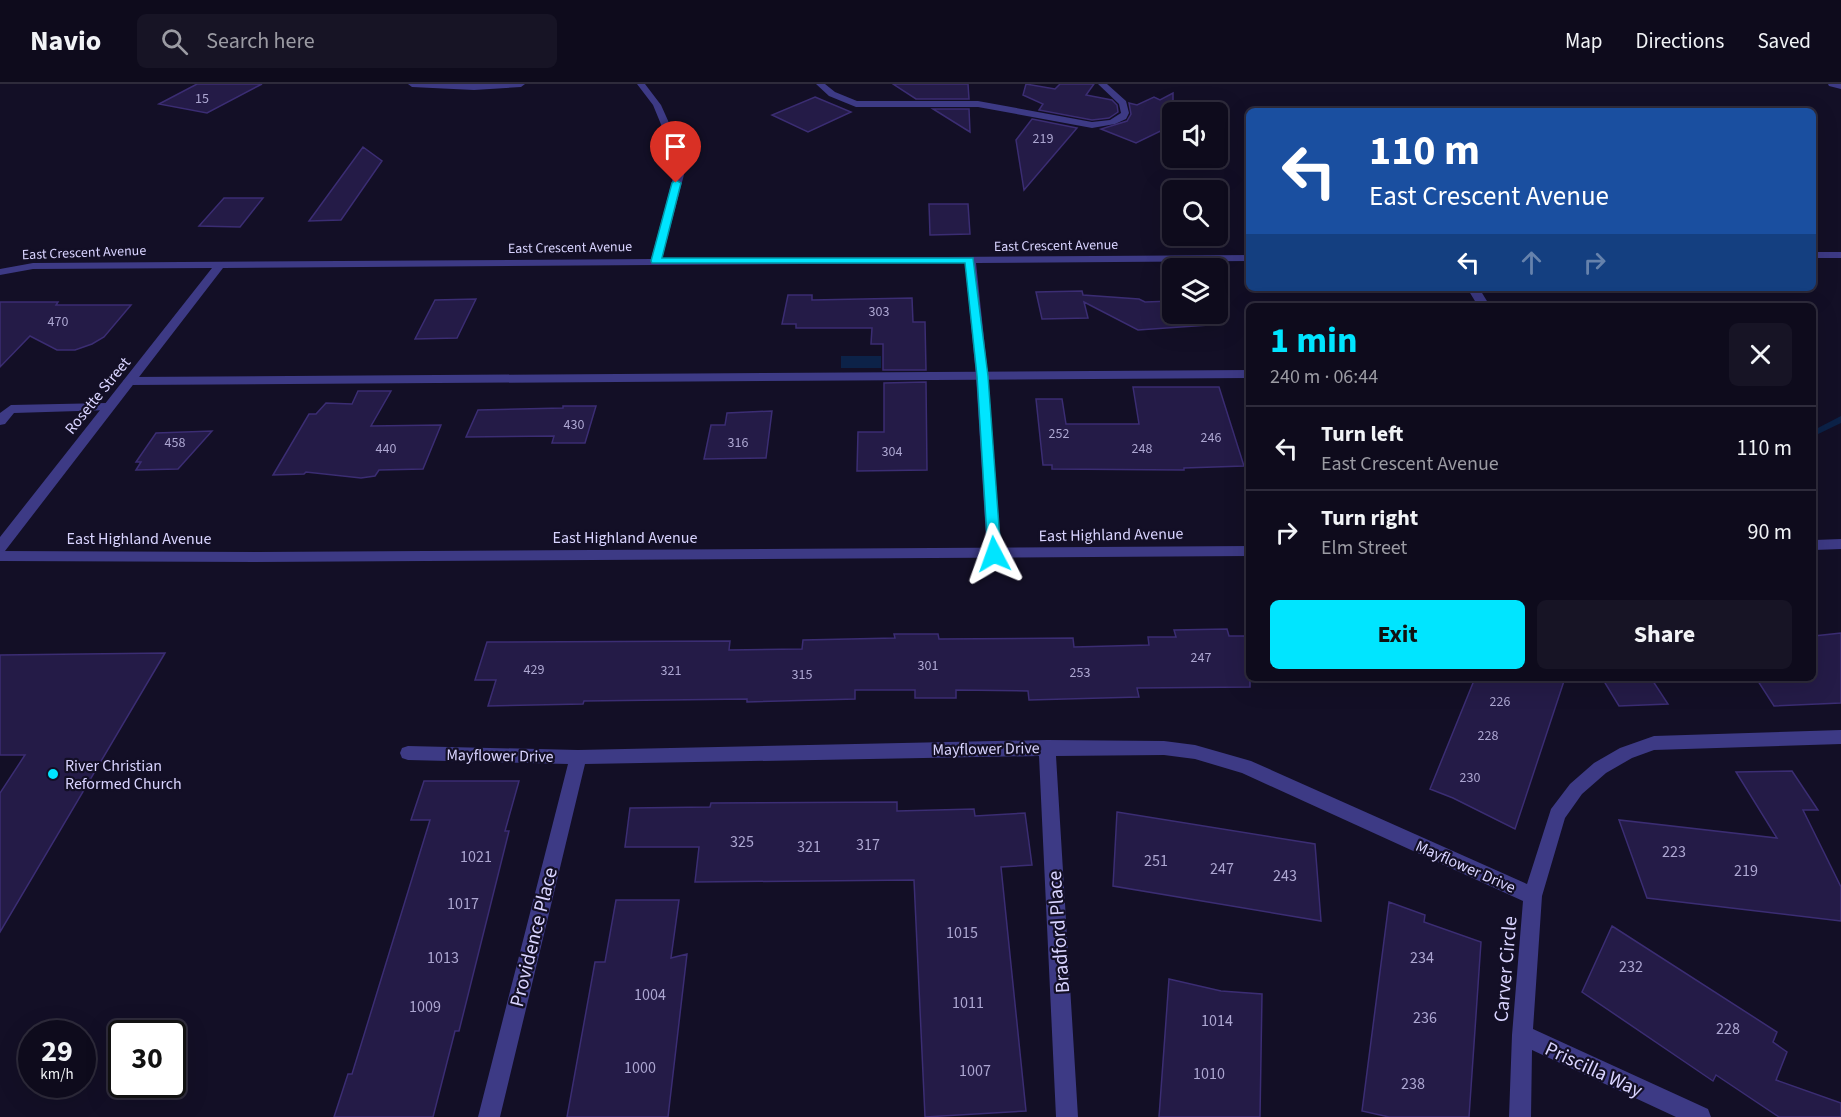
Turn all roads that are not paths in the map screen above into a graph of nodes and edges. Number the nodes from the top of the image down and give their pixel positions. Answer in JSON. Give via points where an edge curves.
{"nodes":[{"id":1,"x":412,"y":84,"type":"edge"},
{"id":2,"x":521,"y":84,"type":"edge"},
{"id":3,"x":641,"y":84,"type":"edge"},
{"id":4,"x":820,"y":84,"type":"edge"},
{"id":5,"x":1102,"y":84,"type":"edge"},
{"id":6,"x":1832,"y":84,"type":"edge"},
{"id":7,"x":1841,"y":86,"type":"edge"},
{"id":8,"x":1816,"y":255,"type":"edge"},
{"id":9,"x":1841,"y":255,"type":"edge"},
{"id":10,"x":1246,"y":258,"type":"edge"},
{"id":11,"x":970,"y":260,"type":"junction"},
{"id":12,"x":656,"y":261,"type":"junction"},
{"id":13,"x":220,"y":265,"type":"junction"},
{"id":14,"x":0,"y":272,"type":"edge"},
{"id":15,"x":1246,"y":374,"type":"edge"},
{"id":16,"x":982,"y":376,"type":"junction"},
{"id":17,"x":129,"y":381,"type":"junction"},
{"id":18,"x":107,"y":407,"type":"junction"},
{"id":19,"x":0,"y":421,"type":"edge"},
{"id":20,"x":1841,"y":544,"type":"edge"},
{"id":21,"x":1816,"y":545,"type":"edge"},
{"id":22,"x":0,"y":547,"type":"edge"},
{"id":23,"x":1246,"y":551,"type":"edge"},
{"id":24,"x":994,"y":554,"type":"junction"},
{"id":25,"x":0,"y":556,"type":"edge"},
{"id":26,"x":1841,"y":737,"type":"edge"},
{"id":27,"x":1047,"y":747,"type":"junction"},
{"id":28,"x":408,"y":753,"type":"dead end"},
{"id":29,"x":578,"y":757,"type":"junction"},
{"id":30,"x":1533,"y":896,"type":"junction"},
{"id":31,"x":1522,"y":1035,"type":"junction"},
{"id":32,"x":489,"y":1117,"type":"edge"},
{"id":33,"x":1067,"y":1117,"type":"edge"},
{"id":34,"x":1520,"y":1117,"type":"edge"},
{"id":35,"x":1700,"y":1117,"type":"edge"}],
"edges":[{"from":1,"to":2,"type":"street"},
{"from":3,"to":12,"type":"street","via":[[657,105],[682,163]]},
{"from":4,"to":5,"type":"street","via":[[856,104],[978,104],[1092,125],[1112,122],[1125,112],[1123,103]]},
{"from":6,"to":7,"type":"street"},
{"from":8,"to":9,"type":"street"},
{"from":10,"to":11,"type":"street","name":"East Crescent Avenue"},
{"from":11,"to":12,"type":"street","name":"East Crescent Avenue"},
{"from":11,"to":16,"type":"street"},
{"from":12,"to":13,"type":"street","name":"East Crescent Avenue"},
{"from":13,"to":14,"type":"street","name":"East Crescent Avenue","via":[[33,266]]},
{"from":13,"to":17,"type":"street","name":"Rosette Street"},
{"from":15,"to":16,"type":"street"},
{"from":16,"to":17,"type":"street"},
{"from":16,"to":24,"type":"street"},
{"from":17,"to":18,"type":"street","name":"Rosette Street"},
{"from":18,"to":19,"type":"street","via":[[10,409]]},
{"from":18,"to":22,"type":"street","name":"Rosette Street"},
{"from":20,"to":21,"type":"street"},
{"from":23,"to":24,"type":"street","name":"East Highland Avenue"},
{"from":24,"to":25,"type":"street","name":"East Highland Avenue"},
{"from":26,"to":30,"type":"street","name":"Carver Circle","via":[[1654,743],[1626,753],[1600,768],[1576,789],[1557,814]]},
{"from":27,"to":29,"type":"street","name":"Mayflower Drive"},
{"from":27,"to":30,"type":"street","name":"Mayflower Drive","via":[[1164,748],[1223,759]]},
{"from":27,"to":33,"type":"street","name":"Bradford Place"},
{"from":28,"to":29,"type":"street","name":"Mayflower Drive"},
{"from":29,"to":32,"type":"street","name":"Providence Place"},
{"from":30,"to":31,"type":"street","name":"Carver Circle"},
{"from":31,"to":34,"type":"street","name":"Carver Circle"},
{"from":31,"to":35,"type":"street","name":"Priscilla Way"}]}
